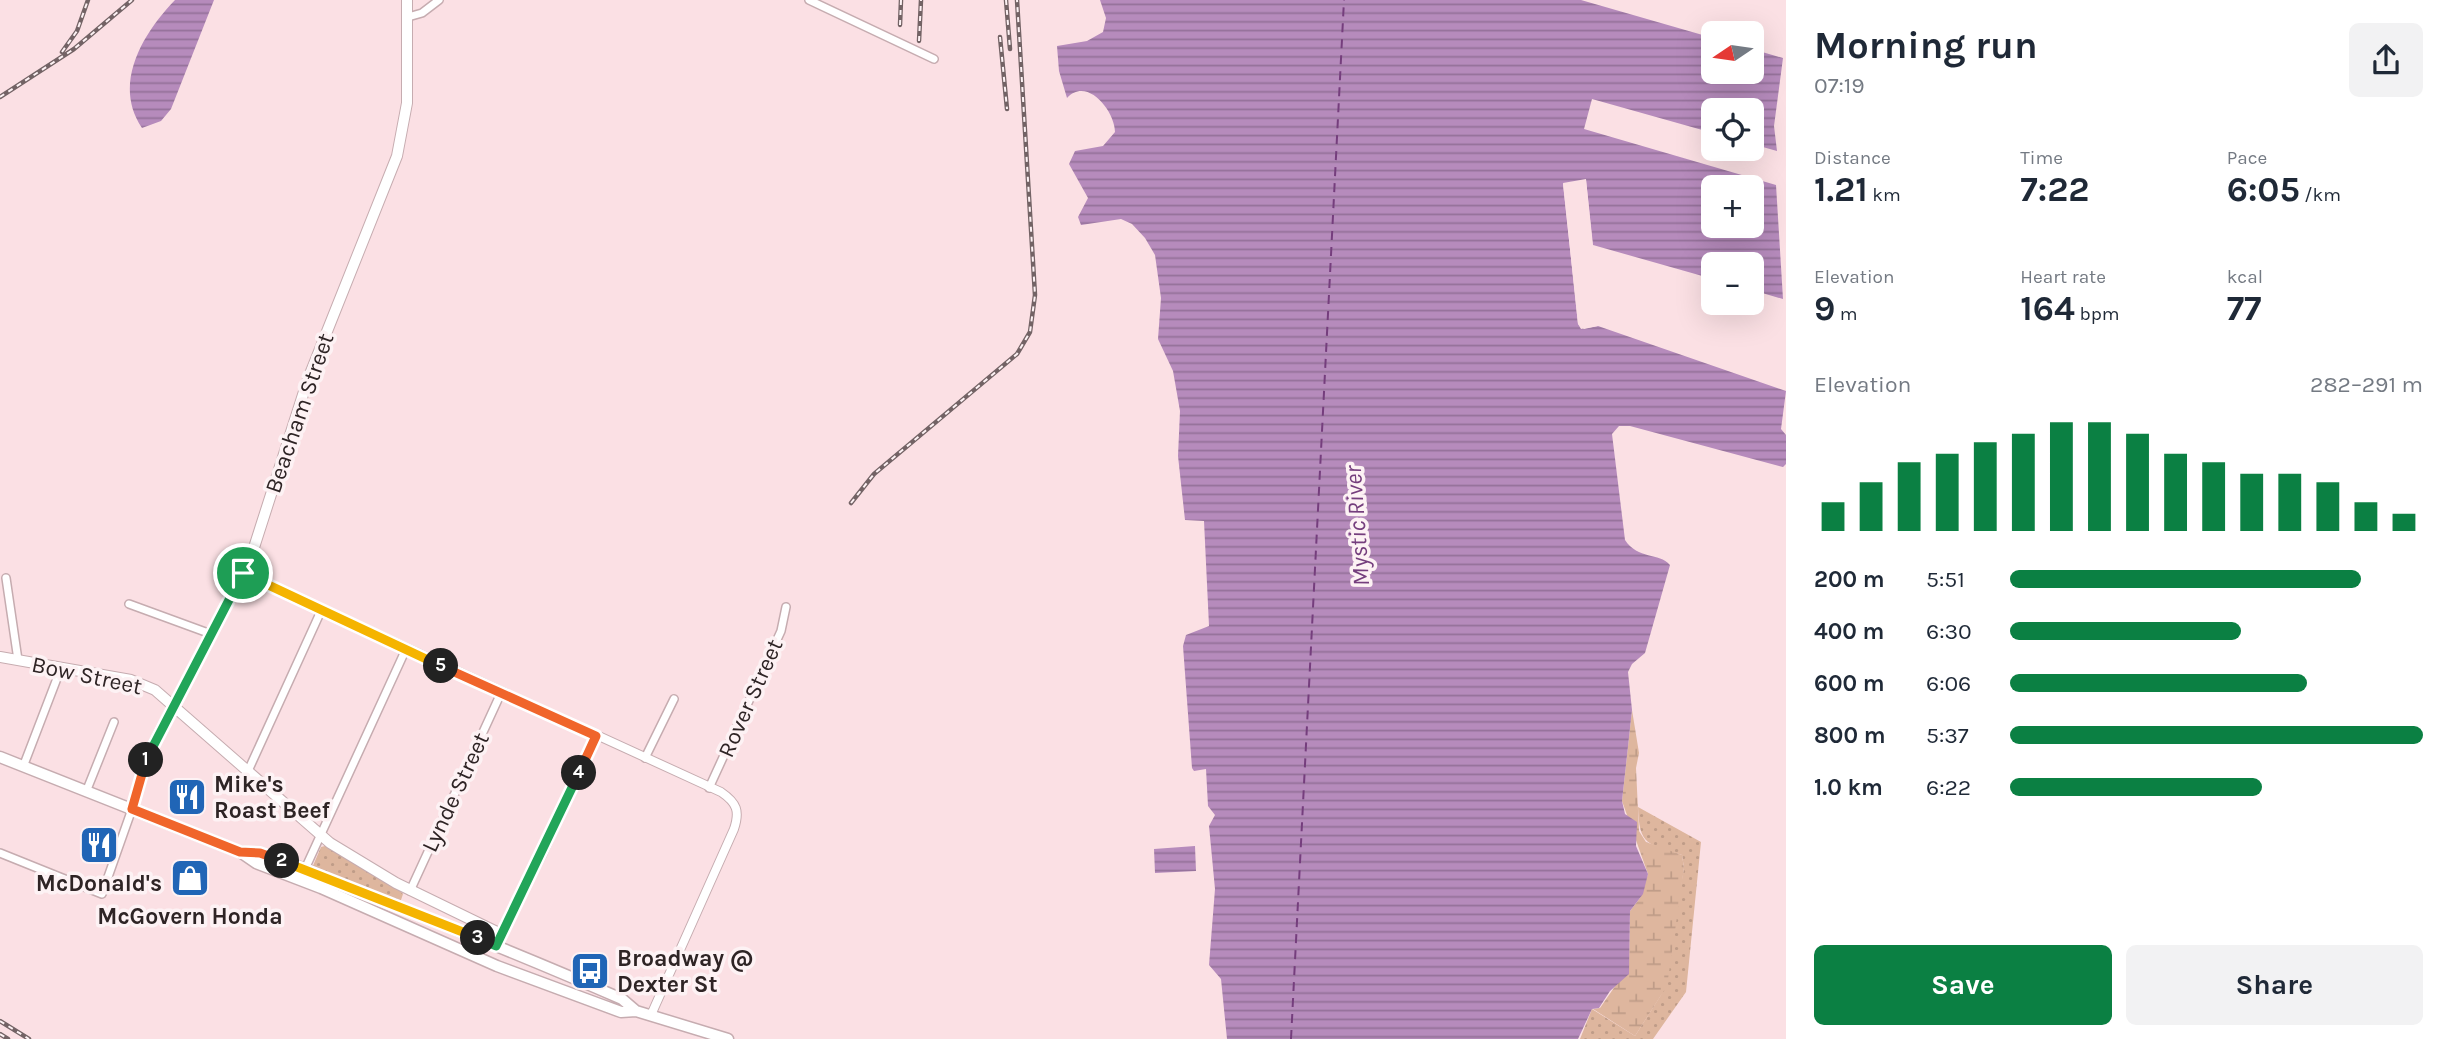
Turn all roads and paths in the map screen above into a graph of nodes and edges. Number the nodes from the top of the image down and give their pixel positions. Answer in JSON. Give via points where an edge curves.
{"nodes":[{"id":1,"x":407,"y":0,"type":"edge"},
{"id":2,"x":439,"y":0,"type":"edge"},
{"id":3,"x":809,"y":0,"type":"edge"},
{"id":4,"x":408,"y":17,"type":"junction"},
{"id":5,"x":934,"y":59,"type":"dead end"},
{"id":6,"x":243,"y":573,"type":"junction"},
{"id":7,"x":6,"y":578,"type":"dead end"},
{"id":8,"x":129,"y":604,"type":"dead end"},
{"id":9,"x":786,"y":607,"type":"dead end"},
{"id":10,"x":321,"y":611,"type":"junction"},
{"id":11,"x":211,"y":634,"type":"junction"},
{"id":12,"x":405,"y":649,"type":"junction"},
{"id":13,"x":0,"y":658,"type":"edge"},
{"id":14,"x":18,"y":660,"type":"junction"},
{"id":15,"x":61,"y":668,"type":"junction"},
{"id":16,"x":501,"y":693,"type":"junction"},
{"id":17,"x":674,"y":699,"type":"dead end"},
{"id":18,"x":173,"y":704,"type":"junction"},
{"id":19,"x":114,"y":722,"type":"dead end"},
{"id":20,"x":596,"y":736,"type":"junction"},
{"id":21,"x":0,"y":757,"type":"edge"},
{"id":22,"x":645,"y":758,"type":"junction"},
{"id":23,"x":23,"y":767,"type":"junction"},
{"id":24,"x":248,"y":771,"type":"junction"},
{"id":25,"x":709,"y":788,"type":"junction"},
{"id":26,"x":86,"y":792,"type":"junction"},
{"id":27,"x":132,"y":809,"type":"junction"},
{"id":28,"x":320,"y":835,"type":"junction"},
{"id":29,"x":240,"y":852,"type":"junction"},
{"id":30,"x":0,"y":853,"type":"edge"},
{"id":31,"x":305,"y":869,"type":"junction"},
{"id":32,"x":410,"y":891,"type":"junction"},
{"id":33,"x":501,"y":934,"type":"junction"},
{"id":34,"x":496,"y":946,"type":"junction"},
{"id":35,"x":636,"y":1011,"type":"junction"},
{"id":36,"x":651,"y":1015,"type":"junction"},
{"id":37,"x":728,"y":1039,"type":"edge"}],
"edges":[{"from":1,"to":4,"type":"main road","name":"Beacham Street"},
{"from":2,"to":4,"type":"street"},
{"from":3,"to":5,"type":"street"},
{"from":4,"to":6,"type":"main road","name":"Beacham Street","via":[[406,113],[397,156],[308,379]]},
{"from":6,"to":10,"type":"street"},
{"from":6,"to":11,"type":"main road","name":"Beacham Street"},
{"from":7,"to":14,"type":"street"},
{"from":8,"to":11,"type":"street"},
{"from":9,"to":25,"type":"street","name":"Rover Street","via":[[781,631]]},
{"from":10,"to":12,"type":"street"},
{"from":10,"to":24,"type":"street"},
{"from":11,"to":18,"type":"main road","name":"Beacham Street"},
{"from":12,"to":16,"type":"street"},
{"from":12,"to":28,"type":"street"},
{"from":13,"to":14,"type":"main road","name":"Bow Street"},
{"from":14,"to":15,"type":"main road","name":"Bow Street"},
{"from":15,"to":18,"type":"main road","name":"Bow Street","via":[[138,682]]},
{"from":15,"to":23,"type":"street"},
{"from":16,"to":20,"type":"street"},
{"from":16,"to":32,"type":"street","name":"Lynde Street"},
{"from":17,"to":22,"type":"street"},
{"from":18,"to":24,"type":"main road","name":"Bow Street"},
{"from":18,"to":27,"type":"main road","name":"Beacham Street","via":[[147,756]]},
{"from":19,"to":26,"type":"street"},
{"from":20,"to":22,"type":"street"},
{"from":20,"to":33,"type":"street"},
{"from":21,"to":23,"type":"main road"},
{"from":22,"to":25,"type":"street"},
{"from":23,"to":26,"type":"main road"},
{"from":24,"to":28,"type":"main road","name":"Bow Street"},
{"from":25,"to":36,"type":"street","via":[[722,792],[737,807],[734,829]]},
{"from":26,"to":27,"type":"main road"},
{"from":27,"to":29,"type":"main road"},
{"from":27,"to":30,"type":"street","via":[[102,894]]},
{"from":28,"to":31,"type":"street"},
{"from":28,"to":32,"type":"main road","name":"Bow Street"},
{"from":29,"to":31,"type":"main road","via":[[260,853]]},
{"from":29,"to":35,"type":"main road","via":[[256,863],[497,966],[621,1012]]},
{"from":31,"to":34,"type":"main road"},
{"from":32,"to":33,"type":"main road","name":"Bow Street"},
{"from":33,"to":34,"type":"main road"},
{"from":34,"to":35,"type":"main road","via":[[622,999]]},
{"from":35,"to":36,"type":"main road"},
{"from":36,"to":37,"type":"main road"}]}
